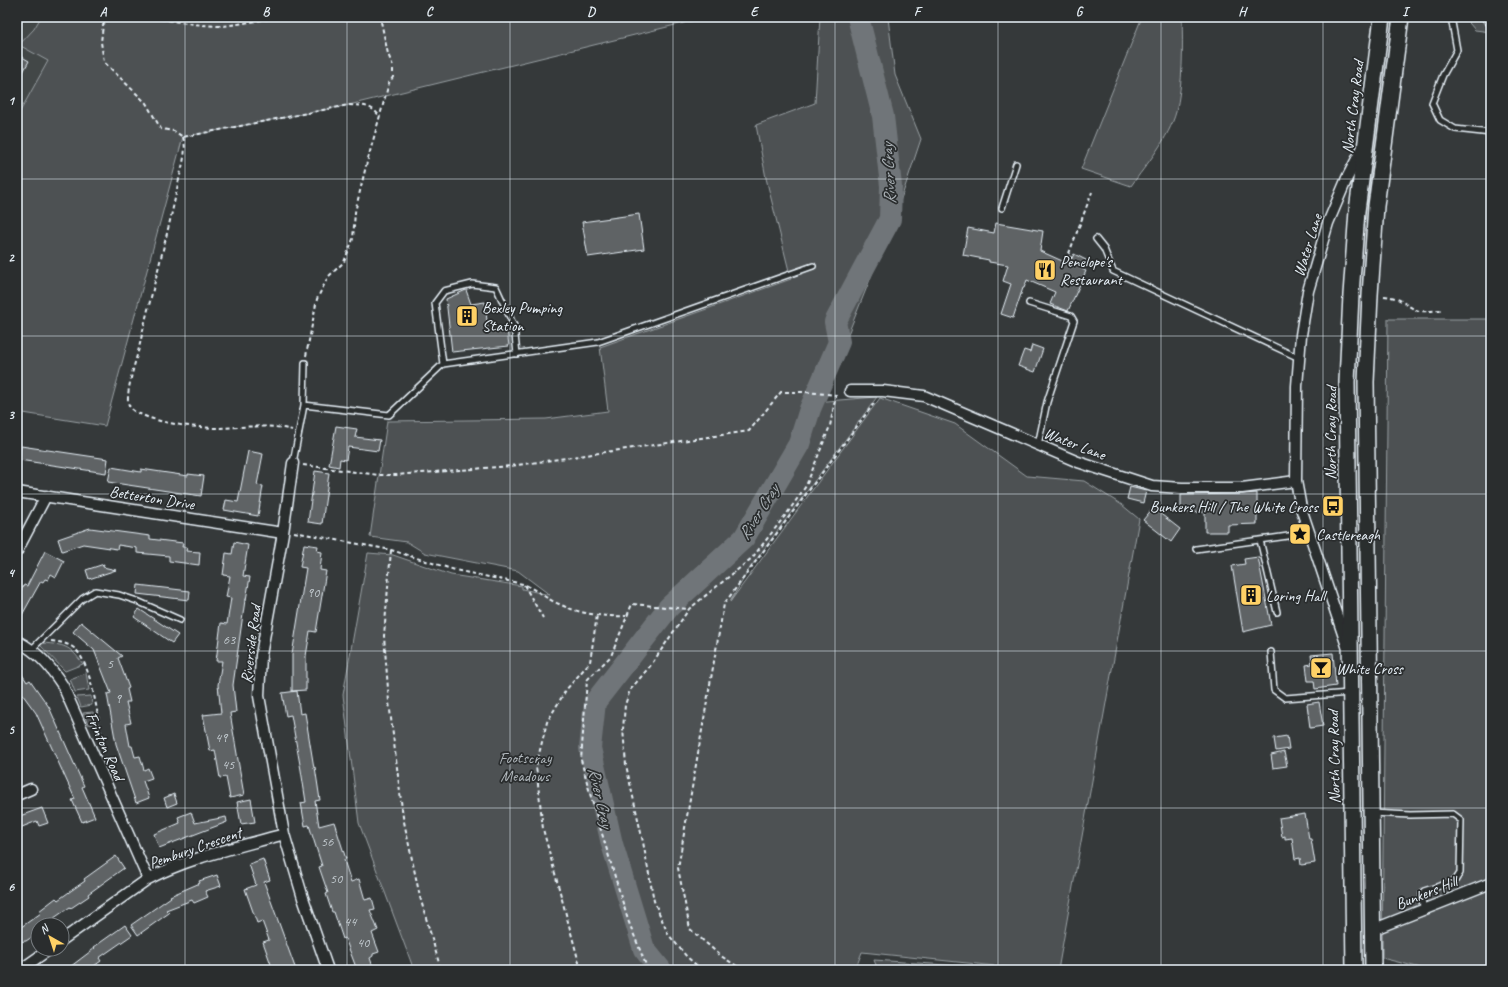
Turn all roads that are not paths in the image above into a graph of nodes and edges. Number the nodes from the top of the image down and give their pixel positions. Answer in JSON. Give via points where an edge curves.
{"nodes":[{"id":1,"x":1382,"y":17,"type":"edge"},
{"id":2,"x":1401,"y":17,"type":"edge"},
{"id":3,"x":1450,"y":17,"type":"edge"},
{"id":4,"x":1487,"y":17,"type":"edge"},
{"id":5,"x":1491,"y":25,"type":"edge"},
{"id":6,"x":1491,"y":134,"type":"edge"},
{"id":7,"x":1365,"y":144,"type":"junction"},
{"id":8,"x":1016,"y":164,"type":"dead end"},
{"id":9,"x":1002,"y":208,"type":"dead end"},
{"id":10,"x":1096,"y":239,"type":"dead end"},
{"id":11,"x":813,"y":266,"type":"dead end"},
{"id":12,"x":1029,"y":302,"type":"dead end"},
{"id":13,"x":517,"y":354,"type":"junction"},
{"id":14,"x":1299,"y":358,"type":"junction"},
{"id":15,"x":305,"y":363,"type":"road end"},
{"id":16,"x":443,"y":364,"type":"junction"},
{"id":17,"x":850,"y":391,"type":"dead end"},
{"id":18,"x":304,"y":405,"type":"junction"},
{"id":19,"x":1038,"y":445,"type":"junction"},
{"id":20,"x":293,"y":463,"type":"joint"},
{"id":21,"x":1296,"y":481,"type":"junction"},
{"id":22,"x":17,"y":492,"type":"edge"},
{"id":23,"x":46,"y":496,"type":"junction"},
{"id":24,"x":283,"y":531,"type":"junction"},
{"id":25,"x":1309,"y":533,"type":"junction"},
{"id":26,"x":1260,"y":540,"type":"junction"},
{"id":27,"x":1196,"y":549,"type":"dead end"},
{"id":28,"x":17,"y":551,"type":"edge"},
{"id":29,"x":1277,"y":612,"type":"dead end"},
{"id":30,"x":180,"y":620,"type":"dead end"},
{"id":31,"x":17,"y":641,"type":"edge"},
{"id":32,"x":32,"y":649,"type":"junction"},
{"id":33,"x":1271,"y":652,"type":"dead end"},
{"id":34,"x":1350,"y":658,"type":"junction"},
{"id":35,"x":1350,"y":692,"type":"junction"},
{"id":36,"x":31,"y":789,"type":"dead end"},
{"id":37,"x":17,"y":795,"type":"edge"},
{"id":38,"x":1371,"y":813,"type":"junction"},
{"id":39,"x":284,"y":834,"type":"junction"},
{"id":40,"x":148,"y":879,"type":"junction"},
{"id":41,"x":1491,"y":882,"type":"edge"},
{"id":42,"x":1423,"y":910,"type":"junction"},
{"id":43,"x":1372,"y":930,"type":"junction"},
{"id":44,"x":70,"y":934,"type":"edge"},
{"id":45,"x":39,"y":957,"type":"edge"},
{"id":46,"x":20,"y":970,"type":"edge"},
{"id":47,"x":328,"y":970,"type":"edge"},
{"id":48,"x":1354,"y":970,"type":"edge"},
{"id":49,"x":1373,"y":970,"type":"edge"}],
"edges":[{"from":1,"to":7,"type":"main road","name":"North Cray Road"},
{"from":2,"to":38,"type":"main road","via":[[1376,206],[1366,382]]},
{"from":3,"to":6,"type":"lane","via":[[1458,50],[1443,74],[1432,103],[1440,120],[1455,129]]},
{"from":4,"to":5,"type":"lane","via":[[1486,20]]},
{"from":7,"to":14,"type":"street","name":"Water Lane","via":[[1328,223],[1308,291]]},
{"from":7,"to":34,"type":"main road","name":"North Cray Road","via":[[1351,287],[1347,382]]},
{"from":8,"to":9,"type":"lane"},
{"from":10,"to":14,"type":"lane","via":[[1104,249],[1113,271]]},
{"from":11,"to":13,"type":"lane","via":[[598,342]]},
{"from":12,"to":19,"type":"lane","via":[[1071,316],[1074,322],[1047,402]]},
{"from":13,"to":16,"type":"lane"},
{"from":13,"to":16,"type":"lane","via":[[514,326],[496,287],[472,284],[444,291],[435,303]]},
{"from":14,"to":21,"type":"street","name":"Water Lane"},
{"from":15,"to":18,"type":"lane","name":"Riverside Road"},
{"from":16,"to":18,"type":"lane","via":[[388,415]]},
{"from":17,"to":19,"type":"street","name":"Water Lane","via":[[924,394]]},
{"from":18,"to":20,"type":"lane","name":"Riverside Road"},
{"from":19,"to":21,"type":"street","name":"Water Lane","via":[[1078,462],[1152,486],[1242,488]]},
{"from":20,"to":24,"type":"street","name":"Riverside Road"},
{"from":21,"to":25,"type":"street","name":"Water Lane"},
{"from":22,"to":23,"type":"street","name":"Betterton Drive"},
{"from":23,"to":24,"type":"street","name":"Betterton Drive"},
{"from":23,"to":28,"type":"street"},
{"from":24,"to":39,"type":"street","name":"Riverside Road","via":[[261,655],[259,696]]},
{"from":25,"to":26,"type":"lane"},
{"from":25,"to":34,"type":"street","name":"Water Lane"},
{"from":26,"to":27,"type":"lane"},
{"from":26,"to":29,"type":"lane"},
{"from":30,"to":32,"type":"lane","via":[[137,601],[95,591],[82,598]]},
{"from":31,"to":32,"type":"street","name":"Frinton Road"},
{"from":32,"to":40,"type":"street","name":"Frinton Road","via":[[51,668],[63,686]]},
{"from":33,"to":35,"type":"lane","via":[[1274,690],[1285,698]]},
{"from":34,"to":35,"type":"main road","name":"North Cray Road"},
{"from":35,"to":48,"type":"main road","name":"North Cray Road"},
{"from":36,"to":37,"type":"street"},
{"from":38,"to":42,"type":"lane","via":[[1453,814],[1461,820],[1460,872],[1455,881],[1424,891]]},
{"from":38,"to":43,"type":"main road"},
{"from":39,"to":40,"type":"street","name":"Pembury Crescent","via":[[190,862]]},
{"from":39,"to":47,"type":"street","name":"Riverside Road"},
{"from":40,"to":44,"type":"street","name":"Pembury Crescent"},
{"from":41,"to":42,"type":"street","name":"Bunkers Hill"},
{"from":42,"to":43,"type":"street","name":"Bunkers Hill"},
{"from":43,"to":49,"type":"main road"},
{"from":45,"to":46,"type":"street"}]}
